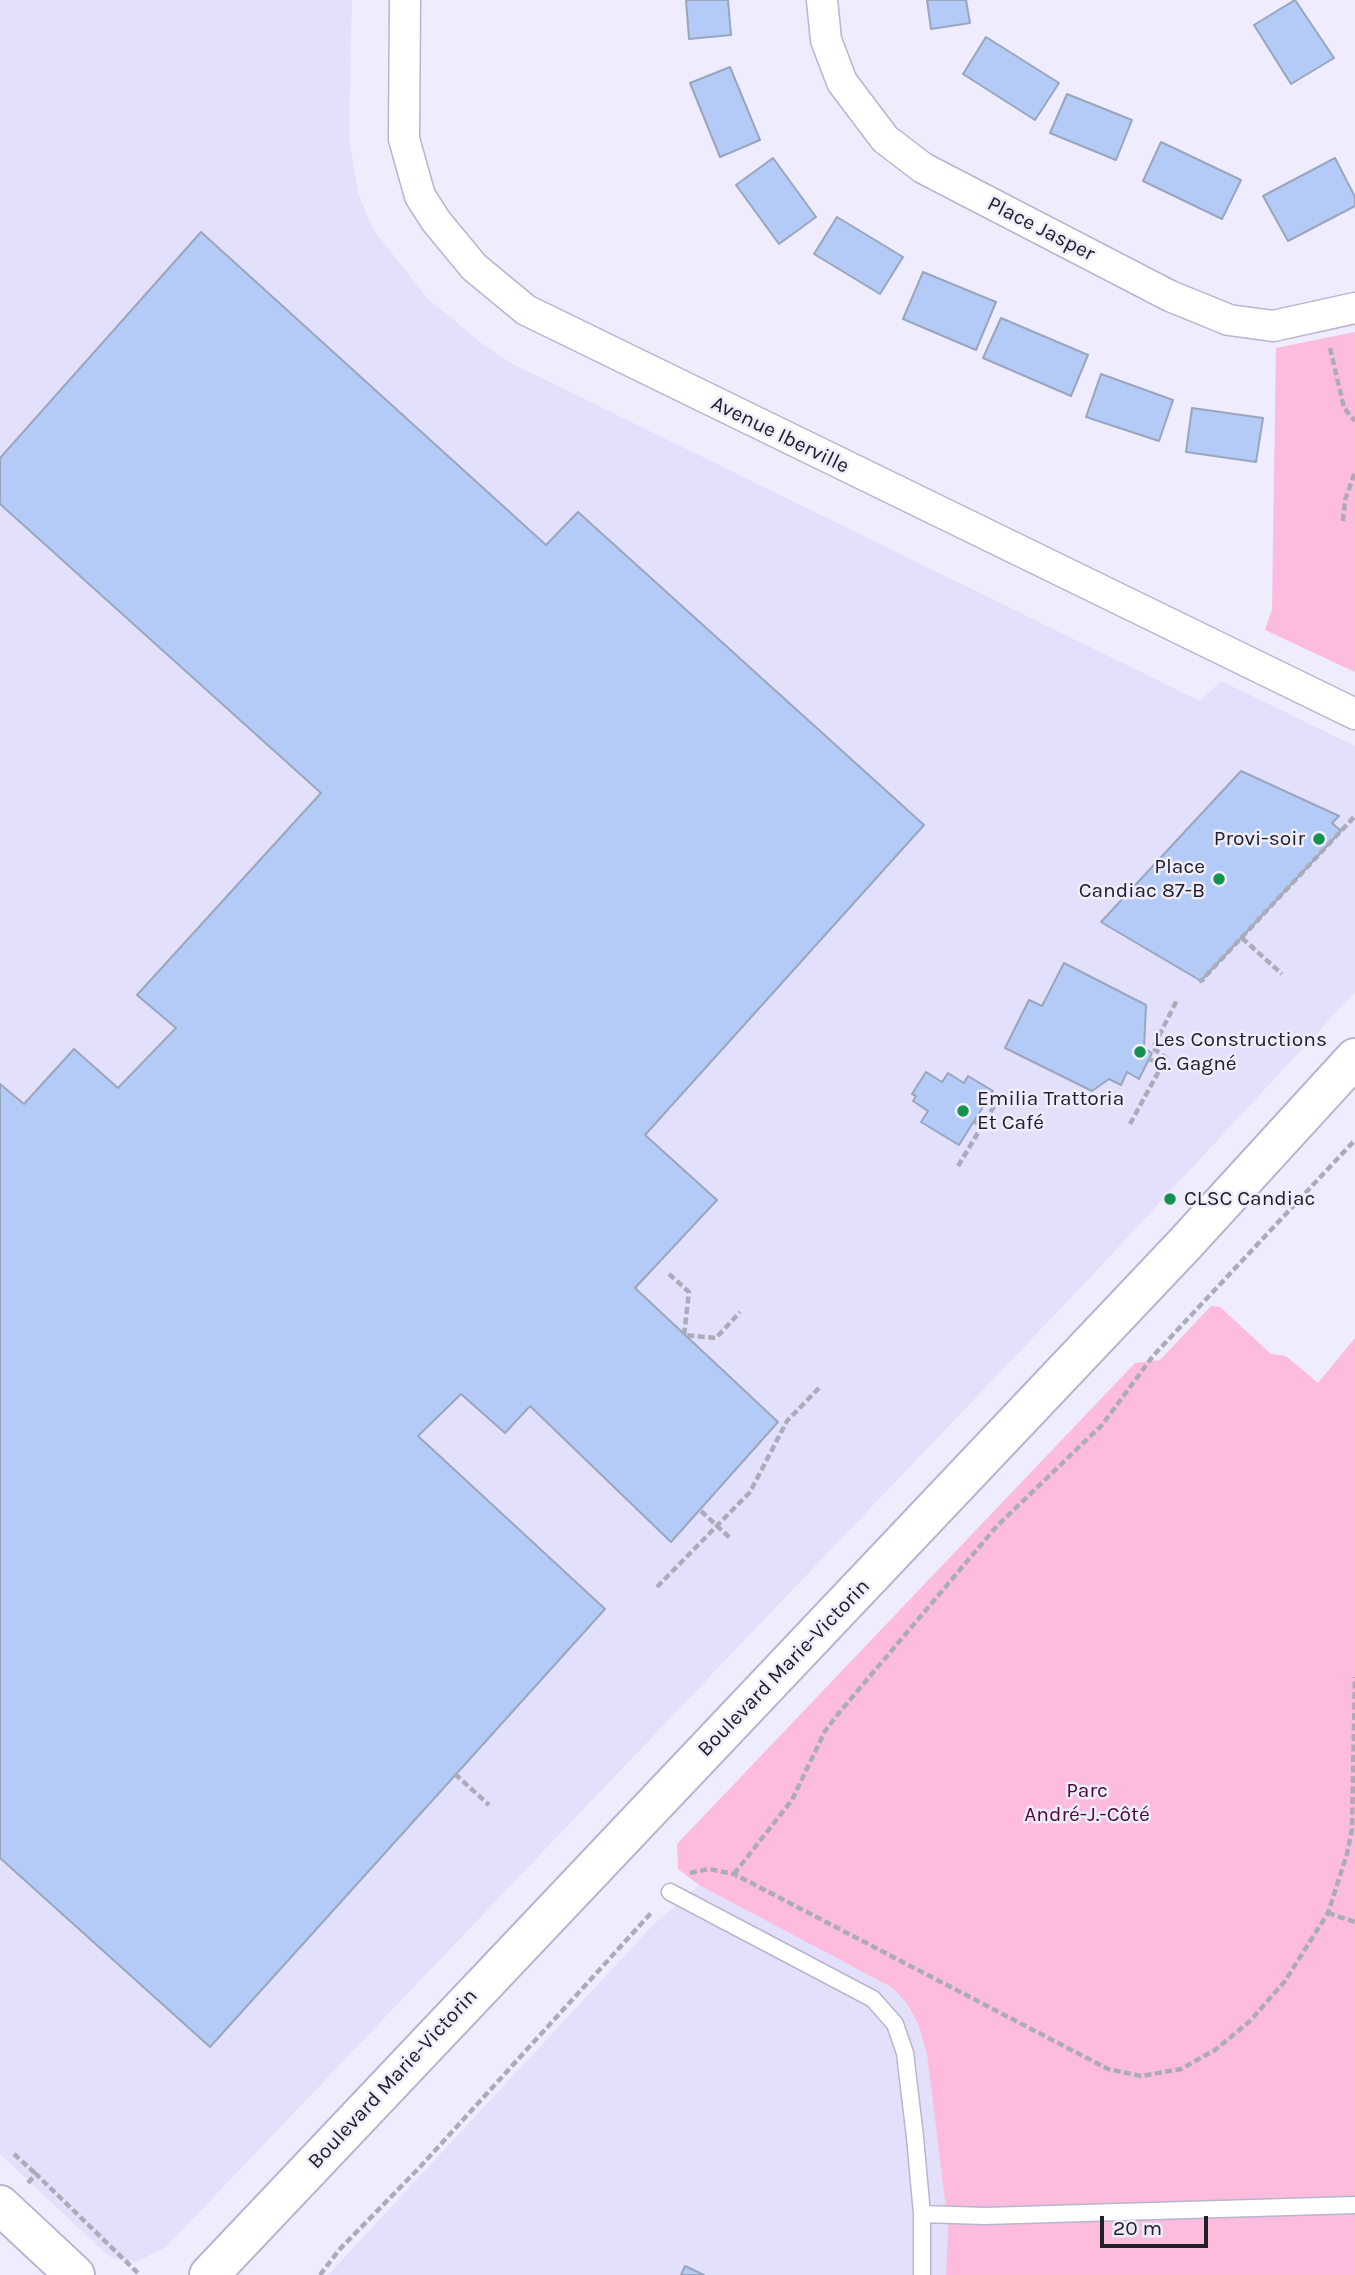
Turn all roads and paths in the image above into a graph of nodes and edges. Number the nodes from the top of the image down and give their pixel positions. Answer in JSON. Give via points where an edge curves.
{"nodes":[{"id":1,"x":405,"y":0,"type":"edge"},
{"id":2,"x":822,"y":0,"type":"edge"},
{"id":3,"x":1355,"y":308,"type":"edge"},
{"id":4,"x":1328,"y":340,"type":"dead end"},
{"id":5,"x":1355,"y":421,"type":"edge"},
{"id":6,"x":1355,"y":471,"type":"edge"},
{"id":7,"x":1343,"y":520,"type":"dead end"},
{"id":8,"x":1355,"y":714,"type":"edge"},
{"id":9,"x":1355,"y":816,"type":"edge"},
{"id":10,"x":1242,"y":938,"type":"junction"},
{"id":11,"x":1282,"y":974,"type":"dead end"},
{"id":12,"x":1203,"y":979,"type":"dead end"},
{"id":13,"x":1177,"y":1000,"type":"dead end"},
{"id":14,"x":1355,"y":1058,"type":"edge"},
{"id":15,"x":1149,"y":1059,"type":"dead end"},
{"id":16,"x":1163,"y":1065,"type":"junction"},
{"id":17,"x":999,"y":1098,"type":"dead end"},
{"id":18,"x":974,"y":1121,"type":"dead end"},
{"id":19,"x":1130,"y":1124,"type":"dead end"},
{"id":20,"x":982,"y":1126,"type":"junction"},
{"id":21,"x":1355,"y":1140,"type":"edge"},
{"id":22,"x":958,"y":1166,"type":"dead end"},
{"id":23,"x":669,"y":1274,"type":"dead end"},
{"id":24,"x":740,"y":1312,"type":"dead end"},
{"id":25,"x":819,"y":1388,"type":"dead end"},
{"id":26,"x":701,"y":1511,"type":"dead end"},
{"id":27,"x":718,"y":1527,"type":"junction"},
{"id":28,"x":732,"y":1539,"type":"dead end"},
{"id":29,"x":657,"y":1587,"type":"dead end"},
{"id":30,"x":1355,"y":1677,"type":"edge"},
{"id":31,"x":456,"y":1774,"type":"dead end"},
{"id":32,"x":488,"y":1805,"type":"dead end"},
{"id":33,"x":734,"y":1874,"type":"junction"},
{"id":34,"x":685,"y":1876,"type":"dead end"},
{"id":35,"x":670,"y":1892,"type":"dead end"},
{"id":36,"x":655,"y":1909,"type":"dead end"},
{"id":37,"x":1328,"y":1913,"type":"junction"},
{"id":38,"x":1355,"y":1922,"type":"edge"},
{"id":39,"x":14,"y":2154,"type":"dead end"},
{"id":40,"x":36,"y":2174,"type":"junction"},
{"id":41,"x":13,"y":2195,"type":"edge"},
{"id":42,"x":1355,"y":2205,"type":"edge"},
{"id":43,"x":922,"y":2214,"type":"junction"},
{"id":44,"x":75,"y":2275,"type":"edge"},
{"id":45,"x":140,"y":2275,"type":"edge"},
{"id":46,"x":209,"y":2275,"type":"edge"},
{"id":47,"x":320,"y":2275,"type":"edge"},
{"id":48,"x":922,"y":2275,"type":"edge"}],
"edges":[{"from":1,"to":8,"type":"street","name":"Avenue Iberville","via":[[404,139],[420,196],[474,267],[526,310]]},
{"from":2,"to":3,"type":"street","name":"Place Jasper","via":[[826,40],[842,82],[885,139],[923,168],[1170,296],[1229,320],[1273,326]]},
{"from":4,"to":5,"type":"path","via":[[1344,408]]},
{"from":6,"to":7,"type":"path"},
{"from":9,"to":10,"type":"path"},
{"from":10,"to":11,"type":"path"},
{"from":10,"to":12,"type":"path"},
{"from":13,"to":16,"type":"path","via":[[1153,1048],[1166,1058]]},
{"from":14,"to":46,"type":"street","name":"Boulevard Marie-Victorin","via":[[1184,1245]]},
{"from":15,"to":16,"type":"path"},
{"from":16,"to":19,"type":"path"},
{"from":17,"to":20,"type":"path"},
{"from":18,"to":20,"type":"path"},
{"from":20,"to":22,"type":"path"},
{"from":21,"to":33,"type":"path","via":[[1153,1356],[1102,1425],[997,1526],[825,1731],[792,1800]]},
{"from":23,"to":24,"type":"path","via":[[689,1292],[684,1335],[716,1338]]},
{"from":25,"to":27,"type":"path","via":[[787,1421],[750,1492]]},
{"from":26,"to":27,"type":"path"},
{"from":27,"to":28,"type":"path"},
{"from":27,"to":29,"type":"path"},
{"from":30,"to":37,"type":"path","via":[[1352,1829]]},
{"from":31,"to":32,"type":"path"},
{"from":33,"to":34,"type":"path","via":[[709,1869]]},
{"from":33,"to":37,"type":"path","via":[[1092,2061],[1142,2076],[1181,2069],[1250,2021],[1285,1981]]},
{"from":35,"to":43,"type":"lane","via":[[873,1999],[895,2024],[905,2053]]},
{"from":36,"to":47,"type":"path"},
{"from":37,"to":38,"type":"path"},
{"from":39,"to":40,"type":"path"},
{"from":40,"to":41,"type":"path"},
{"from":40,"to":45,"type":"path"},
{"from":41,"to":44,"type":"street"},
{"from":42,"to":43,"type":"lane"},
{"from":43,"to":48,"type":"lane"}]}
